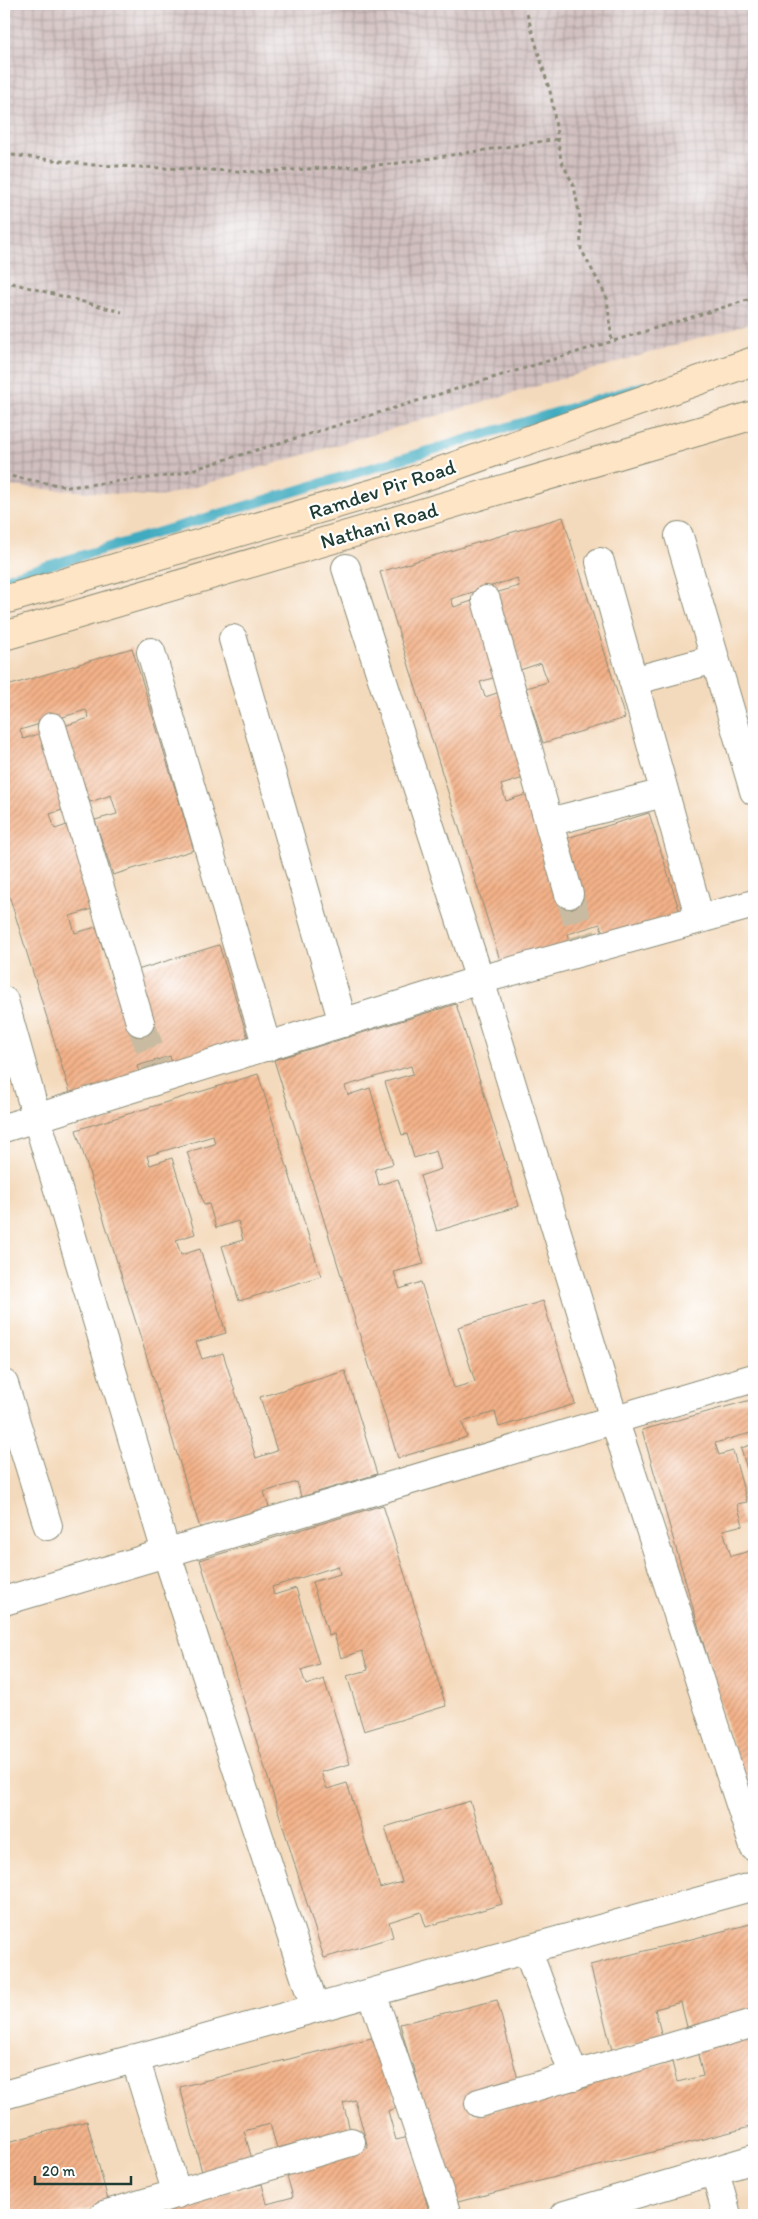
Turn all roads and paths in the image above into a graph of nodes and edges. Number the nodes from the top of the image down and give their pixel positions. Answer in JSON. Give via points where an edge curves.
{"nodes":[{"id":1,"x":527,"y":14,"type":"dead end"},
{"id":2,"x":558,"y":139,"type":"junction"},
{"id":3,"x":4,"y":154,"type":"edge"},
{"id":4,"x":4,"y":281,"type":"edge"},
{"id":5,"x":754,"y":298,"type":"edge"},
{"id":6,"x":122,"y":312,"type":"dead end"},
{"id":7,"x":612,"y":342,"type":"junction"},
{"id":8,"x":754,"y":361,"type":"edge"},
{"id":9,"x":754,"y":415,"type":"edge"},
{"id":10,"x":4,"y":475,"type":"edge"},
{"id":11,"x":326,"y":507,"type":"junction"},
{"id":12,"x":679,"y":536,"type":"dead end"},
{"id":13,"x":336,"y":537,"type":"junction"},
{"id":14,"x":600,"y":562,"type":"dead end"},
{"id":15,"x":346,"y":568,"type":"dead end"},
{"id":16,"x":4,"y":600,"type":"edge"},
{"id":17,"x":486,"y":600,"type":"dead end"},
{"id":18,"x":4,"y":636,"type":"edge"},
{"id":19,"x":233,"y":638,"type":"dead end"},
{"id":20,"x":151,"y":652,"type":"dead end"},
{"id":21,"x":715,"y":659,"type":"junction"},
{"id":22,"x":633,"y":681,"type":"junction"},
{"id":23,"x":52,"y":728,"type":"dead end"},
{"id":24,"x":754,"y":792,"type":"edge"},
{"id":25,"x":664,"y":793,"type":"junction"},
{"id":26,"x":548,"y":822,"type":"junction"},
{"id":27,"x":569,"y":894,"type":"tunnel mouth"},
{"id":28,"x":754,"y":904,"type":"edge"},
{"id":29,"x":700,"y":919,"type":"junction"},
{"id":30,"x":480,"y":980,"type":"junction"},
{"id":31,"x":4,"y":1001,"type":"edge"},
{"id":32,"x":140,"y":1022,"type":"tunnel mouth"},
{"id":33,"x":343,"y":1023,"type":"junction"},
{"id":34,"x":267,"y":1047,"type":"junction"},
{"id":35,"x":37,"y":1119,"type":"junction"},
{"id":36,"x":4,"y":1128,"type":"edge"},
{"id":37,"x":754,"y":1378,"type":"edge"},
{"id":38,"x":4,"y":1384,"type":"edge"},
{"id":39,"x":614,"y":1419,"type":"junction"},
{"id":40,"x":48,"y":1526,"type":"dead end"},
{"id":41,"x":166,"y":1552,"type":"junction"},
{"id":42,"x":4,"y":1602,"type":"edge"},
{"id":43,"x":754,"y":1847,"type":"edge"},
{"id":44,"x":754,"y":1886,"type":"edge"},
{"id":45,"x":527,"y":1949,"type":"junction"},
{"id":46,"x":372,"y":1992,"type":"junction"},
{"id":47,"x":315,"y":2008,"type":"junction"},
{"id":48,"x":754,"y":2023,"type":"edge"},
{"id":49,"x":135,"y":2058,"type":"junction"},
{"id":50,"x":574,"y":2076,"type":"junction"},
{"id":51,"x":4,"y":2095,"type":"edge"},
{"id":52,"x":479,"y":2103,"type":"dead end"},
{"id":53,"x":351,"y":2142,"type":"dead end"},
{"id":54,"x":754,"y":2159,"type":"edge"},
{"id":55,"x":715,"y":2171,"type":"junction"},
{"id":56,"x":177,"y":2194,"type":"junction"},
{"id":57,"x":104,"y":2215,"type":"edge"},
{"id":58,"x":447,"y":2215,"type":"edge"},
{"id":59,"x":565,"y":2215,"type":"edge"},
{"id":60,"x":726,"y":2215,"type":"edge"}],
"edges":[{"from":1,"to":2,"type":"path","via":[[551,95]]},
{"from":2,"to":3,"type":"path","via":[[392,164],[257,172],[93,164]]},
{"from":2,"to":7,"type":"path","via":[[561,160],[574,186],[581,249],[607,298]]},
{"from":4,"to":6,"type":"path"},
{"from":5,"to":7,"type":"path"},
{"from":7,"to":10,"type":"path","via":[[175,475],[68,487]]},
{"from":8,"to":11,"type":"street","name":"Ramdev Pir Road","via":[[395,487]]},
{"from":9,"to":13,"type":"street","name":"Nathani Road"},
{"from":11,"to":13,"type":"street"},
{"from":11,"to":16,"type":"street","name":"Ramdev Pir Road"},
{"from":12,"to":21,"type":"street"},
{"from":13,"to":18,"type":"street","name":"Nathani Road"},
{"from":14,"to":22,"type":"street"},
{"from":15,"to":30,"type":"street"},
{"from":17,"to":26,"type":"street"},
{"from":19,"to":33,"type":"street"},
{"from":20,"to":34,"type":"street"},
{"from":21,"to":22,"type":"street"},
{"from":21,"to":24,"type":"street"},
{"from":22,"to":25,"type":"street"},
{"from":23,"to":32,"type":"street"},
{"from":25,"to":26,"type":"street"},
{"from":25,"to":29,"type":"street"},
{"from":26,"to":27,"type":"street"},
{"from":28,"to":29,"type":"street"},
{"from":29,"to":30,"type":"street","via":[[585,944]]},
{"from":30,"to":33,"type":"street"},
{"from":30,"to":39,"type":"street"},
{"from":31,"to":35,"type":"street"},
{"from":33,"to":34,"type":"street"},
{"from":34,"to":35,"type":"street","via":[[159,1073]]},
{"from":35,"to":36,"type":"street"},
{"from":35,"to":41,"type":"street"},
{"from":37,"to":39,"type":"street"},
{"from":38,"to":40,"type":"street"},
{"from":39,"to":41,"type":"street"},
{"from":39,"to":43,"type":"street"},
{"from":41,"to":42,"type":"street"},
{"from":41,"to":47,"type":"street"},
{"from":44,"to":45,"type":"street"},
{"from":45,"to":46,"type":"street"},
{"from":45,"to":50,"type":"street"},
{"from":46,"to":47,"type":"street"},
{"from":46,"to":58,"type":"street"},
{"from":47,"to":49,"type":"street"},
{"from":48,"to":50,"type":"street"},
{"from":49,"to":51,"type":"street"},
{"from":49,"to":56,"type":"street"},
{"from":50,"to":52,"type":"street"},
{"from":53,"to":56,"type":"street"},
{"from":54,"to":55,"type":"street"},
{"from":55,"to":59,"type":"street"},
{"from":55,"to":60,"type":"street"},
{"from":56,"to":57,"type":"street"}]}
